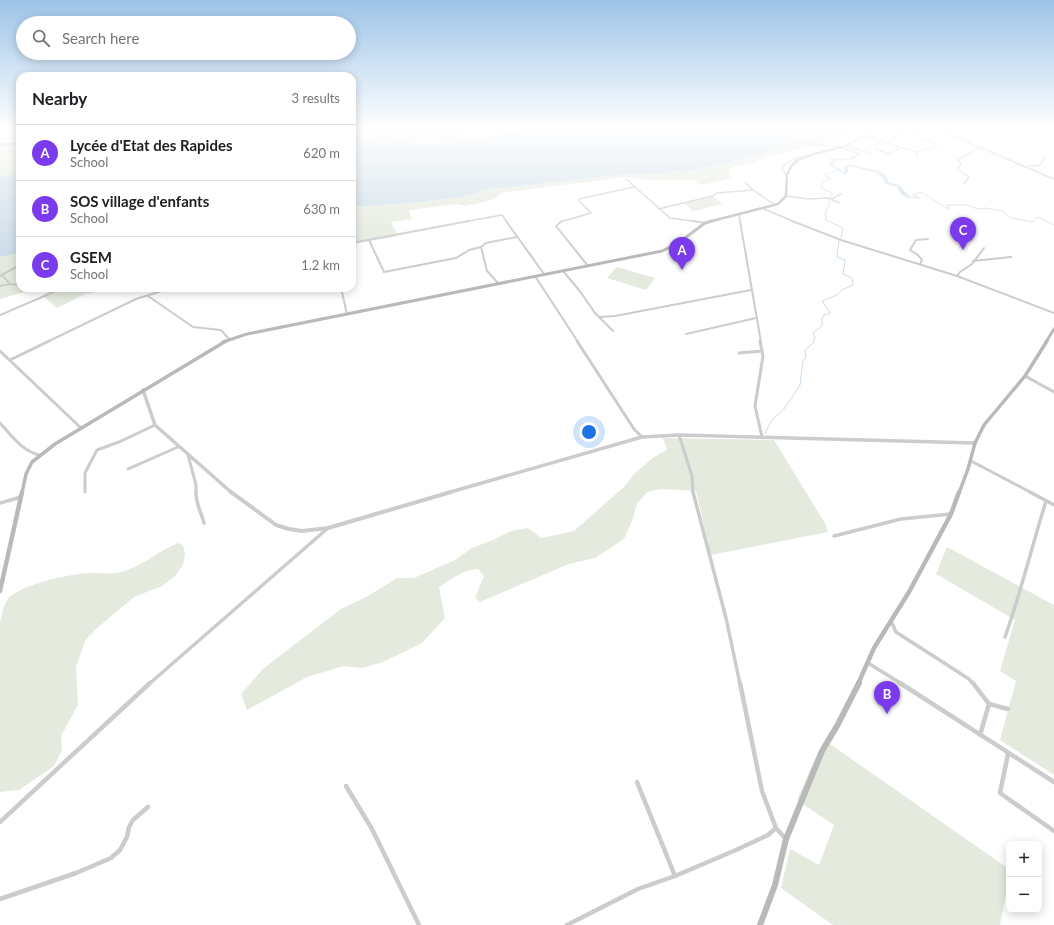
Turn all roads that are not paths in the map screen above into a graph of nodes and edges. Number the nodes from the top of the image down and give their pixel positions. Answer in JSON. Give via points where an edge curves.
{"nodes":[{"id":1,"x":783,"y":170,"type":"edge"},
{"id":2,"x":790,"y":170,"type":"edge"},
{"id":3,"x":959,"y":170,"type":"edge"},
{"id":4,"x":1031,"y":170,"type":"edge"},
{"id":5,"x":787,"y":176,"type":"junction"},
{"id":6,"x":626,"y":179,"type":"dead end"},
{"id":7,"x":1054,"y":180,"type":"edge"},
{"id":8,"x":746,"y":183,"type":"dead end"},
{"id":9,"x":964,"y":183,"type":"dead end"},
{"id":10,"x":634,"y":187,"type":"junction"},
{"id":11,"x":753,"y":190,"type":"junction"},
{"id":12,"x":841,"y":194,"type":"dead end"},
{"id":13,"x":786,"y":196,"type":"junction"},
{"id":14,"x":831,"y":198,"type":"junction"},
{"id":15,"x":839,"y":203,"type":"dead end"},
{"id":16,"x":775,"y":205,"type":"junction"},
{"id":17,"x":764,"y":208,"type":"junction"},
{"id":18,"x":658,"y":209,"type":"junction"},
{"id":19,"x":738,"y":214,"type":"junction"},
{"id":20,"x":705,"y":223,"type":"junction"},
{"id":21,"x":517,"y":237,"type":"junction"},
{"id":22,"x":369,"y":240,"type":"junction"},
{"id":23,"x":928,"y":240,"type":"dead end"},
{"id":24,"x":356,"y":242,"type":"edge"},
{"id":25,"x":481,"y":247,"type":"junction"},
{"id":26,"x":984,"y":248,"type":"dead end"},
{"id":27,"x":977,"y":256,"type":"junction"},
{"id":28,"x":1011,"y":257,"type":"dead end"},
{"id":29,"x":984,"y":259,"type":"junction"},
{"id":30,"x":973,"y":261,"type":"junction"},
{"id":31,"x":920,"y":264,"type":"junction"},
{"id":32,"x":588,"y":266,"type":"junction"},
{"id":33,"x":16,"y":267,"type":"edge"},
{"id":34,"x":563,"y":271,"type":"junction"},
{"id":35,"x":544,"y":274,"type":"junction"},
{"id":36,"x":1,"y":275,"type":"edge"},
{"id":37,"x":534,"y":276,"type":"junction"},
{"id":38,"x":956,"y":276,"type":"junction"},
{"id":39,"x":10,"y":284,"type":"junction"},
{"id":40,"x":499,"y":284,"type":"junction"},
{"id":41,"x":16,"y":285,"type":"edge"},
{"id":42,"x":0,"y":286,"type":"edge"},
{"id":43,"x":751,"y":290,"type":"junction"},
{"id":44,"x":53,"y":292,"type":"edge"},
{"id":45,"x":160,"y":292,"type":"edge"},
{"id":46,"x":342,"y":292,"type":"edge"},
{"id":47,"x":148,"y":296,"type":"junction"},
{"id":48,"x":1054,"y":313,"type":"edge"},
{"id":49,"x":347,"y":314,"type":"junction"},
{"id":50,"x":0,"y":315,"type":"edge"},
{"id":51,"x":600,"y":317,"type":"junction"},
{"id":52,"x":756,"y":318,"type":"junction"},
{"id":53,"x":1054,"y":329,"type":"edge"},
{"id":54,"x":613,"y":331,"type":"dead end"},
{"id":55,"x":686,"y":334,"type":"dead end"},
{"id":56,"x":229,"y":339,"type":"junction"},
{"id":57,"x":0,"y":351,"type":"edge"},
{"id":58,"x":762,"y":351,"type":"junction"},
{"id":59,"x":740,"y":354,"type":"dead end"},
{"id":60,"x":5,"y":356,"type":"junction"},
{"id":61,"x":0,"y":358,"type":"edge"},
{"id":62,"x":10,"y":360,"type":"junction"},
{"id":63,"x":1025,"y":376,"type":"junction"},
{"id":64,"x":143,"y":390,"type":"junction"},
{"id":65,"x":1054,"y":392,"type":"edge"},
{"id":66,"x":0,"y":424,"type":"edge"},
{"id":67,"x":155,"y":425,"type":"junction"},
{"id":68,"x":81,"y":428,"type":"junction"},
{"id":69,"x":5,"y":429,"type":"junction"},
{"id":70,"x":0,"y":431,"type":"edge"},
{"id":71,"x":679,"y":435,"type":"junction"},
{"id":72,"x":642,"y":437,"type":"junction"},
{"id":73,"x":762,"y":438,"type":"junction"},
{"id":74,"x":974,"y":444,"type":"junction"},
{"id":75,"x":178,"y":447,"type":"junction"},
{"id":76,"x":39,"y":455,"type":"junction"},
{"id":77,"x":188,"y":455,"type":"junction"},
{"id":78,"x":971,"y":461,"type":"junction"},
{"id":79,"x":128,"y":470,"type":"dead end"},
{"id":80,"x":85,"y":492,"type":"dead end"},
{"id":81,"x":21,"y":497,"type":"junction"},
{"id":82,"x":1046,"y":501,"type":"junction"},
{"id":83,"x":0,"y":503,"type":"edge"},
{"id":84,"x":1054,"y":505,"type":"edge"},
{"id":85,"x":950,"y":514,"type":"junction"},
{"id":86,"x":204,"y":523,"type":"dead end"},
{"id":87,"x":328,"y":528,"type":"junction"},
{"id":88,"x":834,"y":536,"type":"dead end"},
{"id":89,"x":0,"y":589,"type":"edge"},
{"id":90,"x":891,"y":621,"type":"junction"},
{"id":91,"x":1005,"y":637,"type":"dead end"},
{"id":92,"x":868,"y":663,"type":"junction"},
{"id":93,"x":989,"y":704,"type":"junction"},
{"id":94,"x":1008,"y":709,"type":"dead end"},
{"id":95,"x":980,"y":735,"type":"junction"},
{"id":96,"x":1008,"y":754,"type":"junction"},
{"id":97,"x":638,"y":782,"type":"dead end"},
{"id":98,"x":1054,"y":782,"type":"edge"},
{"id":99,"x":346,"y":786,"type":"dead end"},
{"id":100,"x":148,"y":807,"type":"dead end"},
{"id":101,"x":0,"y":822,"type":"edge"},
{"id":102,"x":776,"y":828,"type":"junction"},
{"id":103,"x":1054,"y":831,"type":"edge"},
{"id":104,"x":786,"y":840,"type":"junction"},
{"id":105,"x":675,"y":876,"type":"junction"},
{"id":106,"x":0,"y":899,"type":"edge"},
{"id":107,"x":419,"y":925,"type":"edge"},
{"id":108,"x":567,"y":925,"type":"edge"},
{"id":109,"x":760,"y":925,"type":"edge"}],
"edges":[{"from":1,"to":5,"type":"street"},
{"from":2,"to":5,"type":"main road"},
{"from":3,"to":9,"type":"street","via":[[969,177]]},
{"from":4,"to":7,"type":"street"},
{"from":5,"to":13,"type":"main road"},
{"from":6,"to":10,"type":"street"},
{"from":8,"to":11,"type":"street"},
{"from":10,"to":18,"type":"street"},
{"from":10,"to":32,"type":"street","via":[[579,199],[591,214],[557,224]]},
{"from":11,"to":16,"type":"street"},
{"from":11,"to":18,"type":"street","via":[[718,193]]},
{"from":12,"to":14,"type":"street"},
{"from":13,"to":14,"type":"street"},
{"from":13,"to":16,"type":"main road"},
{"from":14,"to":15,"type":"street"},
{"from":16,"to":17,"type":"main road"},
{"from":17,"to":19,"type":"main road"},
{"from":17,"to":31,"type":"street","via":[[841,240]]},
{"from":18,"to":20,"type":"street","via":[[670,218]]},
{"from":19,"to":20,"type":"main road"},
{"from":19,"to":43,"type":"street"},
{"from":20,"to":32,"type":"main road","via":[[668,249]]},
{"from":21,"to":22,"type":"street","via":[[502,215]]},
{"from":21,"to":25,"type":"street","via":[[486,243]]},
{"from":21,"to":35,"type":"street"},
{"from":22,"to":24,"type":"street"},
{"from":22,"to":25,"type":"street","via":[[384,272],[456,258],[469,250]]},
{"from":23,"to":31,"type":"street","via":[[916,240],[910,250],[920,257]]},
{"from":25,"to":40,"type":"street","via":[[488,275]]},
{"from":26,"to":27,"type":"street"},
{"from":27,"to":29,"type":"street"},
{"from":27,"to":30,"type":"street"},
{"from":28,"to":29,"type":"street"},
{"from":29,"to":30,"type":"street"},
{"from":30,"to":38,"type":"street"},
{"from":31,"to":38,"type":"street"},
{"from":32,"to":34,"type":"main road"},
{"from":33,"to":36,"type":"street"},
{"from":34,"to":35,"type":"main road"},
{"from":34,"to":51,"type":"street"},
{"from":35,"to":37,"type":"main road"},
{"from":36,"to":39,"type":"street"},
{"from":37,"to":40,"type":"main road"},
{"from":37,"to":72,"type":"street","via":[[634,429]]},
{"from":38,"to":48,"type":"street"},
{"from":39,"to":41,"type":"street"},
{"from":39,"to":42,"type":"street"},
{"from":40,"to":49,"type":"main road"},
{"from":43,"to":51,"type":"street"},
{"from":43,"to":52,"type":"street"},
{"from":44,"to":50,"type":"street"},
{"from":45,"to":47,"type":"street"},
{"from":46,"to":49,"type":"street"},
{"from":47,"to":56,"type":"street","via":[[193,327],[221,330]]},
{"from":47,"to":62,"type":"street"},
{"from":49,"to":56,"type":"main road"},
{"from":51,"to":54,"type":"street"},
{"from":52,"to":55,"type":"street"},
{"from":52,"to":58,"type":"street"},
{"from":53,"to":63,"type":"main road"},
{"from":56,"to":64,"type":"main road"},
{"from":57,"to":60,"type":"street"},
{"from":58,"to":59,"type":"street"},
{"from":58,"to":73,"type":"street","via":[[755,406]]},
{"from":60,"to":61,"type":"street"},
{"from":60,"to":62,"type":"street"},
{"from":62,"to":68,"type":"street"},
{"from":63,"to":65,"type":"street"},
{"from":63,"to":74,"type":"main road","via":[[984,425]]},
{"from":64,"to":67,"type":"street"},
{"from":64,"to":68,"type":"main road"},
{"from":66,"to":69,"type":"street"},
{"from":67,"to":75,"type":"street"},
{"from":67,"to":80,"type":"street","via":[[97,450],[85,473]]},
{"from":68,"to":76,"type":"main road"},
{"from":69,"to":70,"type":"street"},
{"from":69,"to":76,"type":"street","via":[[22,448]]},
{"from":71,"to":72,"type":"street"},
{"from":71,"to":73,"type":"street"},
{"from":71,"to":102,"type":"street","via":[[692,476],[693,493],[726,618],[762,791]]},
{"from":72,"to":87,"type":"street"},
{"from":73,"to":74,"type":"street"},
{"from":74,"to":78,"type":"main road"},
{"from":75,"to":77,"type":"street"},
{"from":75,"to":79,"type":"street"},
{"from":76,"to":81,"type":"main road","via":[[29,467]]},
{"from":77,"to":86,"type":"street","via":[[196,485],[196,503]]},
{"from":77,"to":87,"type":"street","via":[[238,498],[276,525],[284,529],[308,532]]},
{"from":78,"to":82,"type":"street"},
{"from":78,"to":85,"type":"main road"},
{"from":81,"to":83,"type":"street"},
{"from":81,"to":89,"type":"main road"},
{"from":82,"to":84,"type":"street"},
{"from":82,"to":91,"type":"street"},
{"from":85,"to":88,"type":"street","via":[[901,519]]},
{"from":85,"to":90,"type":"main road"},
{"from":87,"to":101,"type":"street","via":[[129,702]]},
{"from":90,"to":92,"type":"main road"},
{"from":90,"to":93,"type":"street","via":[[896,632],[969,679]]},
{"from":92,"to":95,"type":"street"},
{"from":92,"to":104,"type":"main road","via":[[822,751]]},
{"from":93,"to":94,"type":"street"},
{"from":93,"to":95,"type":"street"},
{"from":95,"to":96,"type":"street"},
{"from":96,"to":98,"type":"street"},
{"from":96,"to":103,"type":"street","via":[[1000,793]]},
{"from":97,"to":105,"type":"street"},
{"from":99,"to":107,"type":"street","via":[[372,829]]},
{"from":100,"to":106,"type":"street","via":[[133,820],[127,837],[111,858],[76,874]]},
{"from":102,"to":104,"type":"street"},
{"from":102,"to":105,"type":"street","via":[[768,835]]},
{"from":104,"to":109,"type":"main road","via":[[775,885]]},
{"from":105,"to":108,"type":"street","via":[[638,888]]}]}
